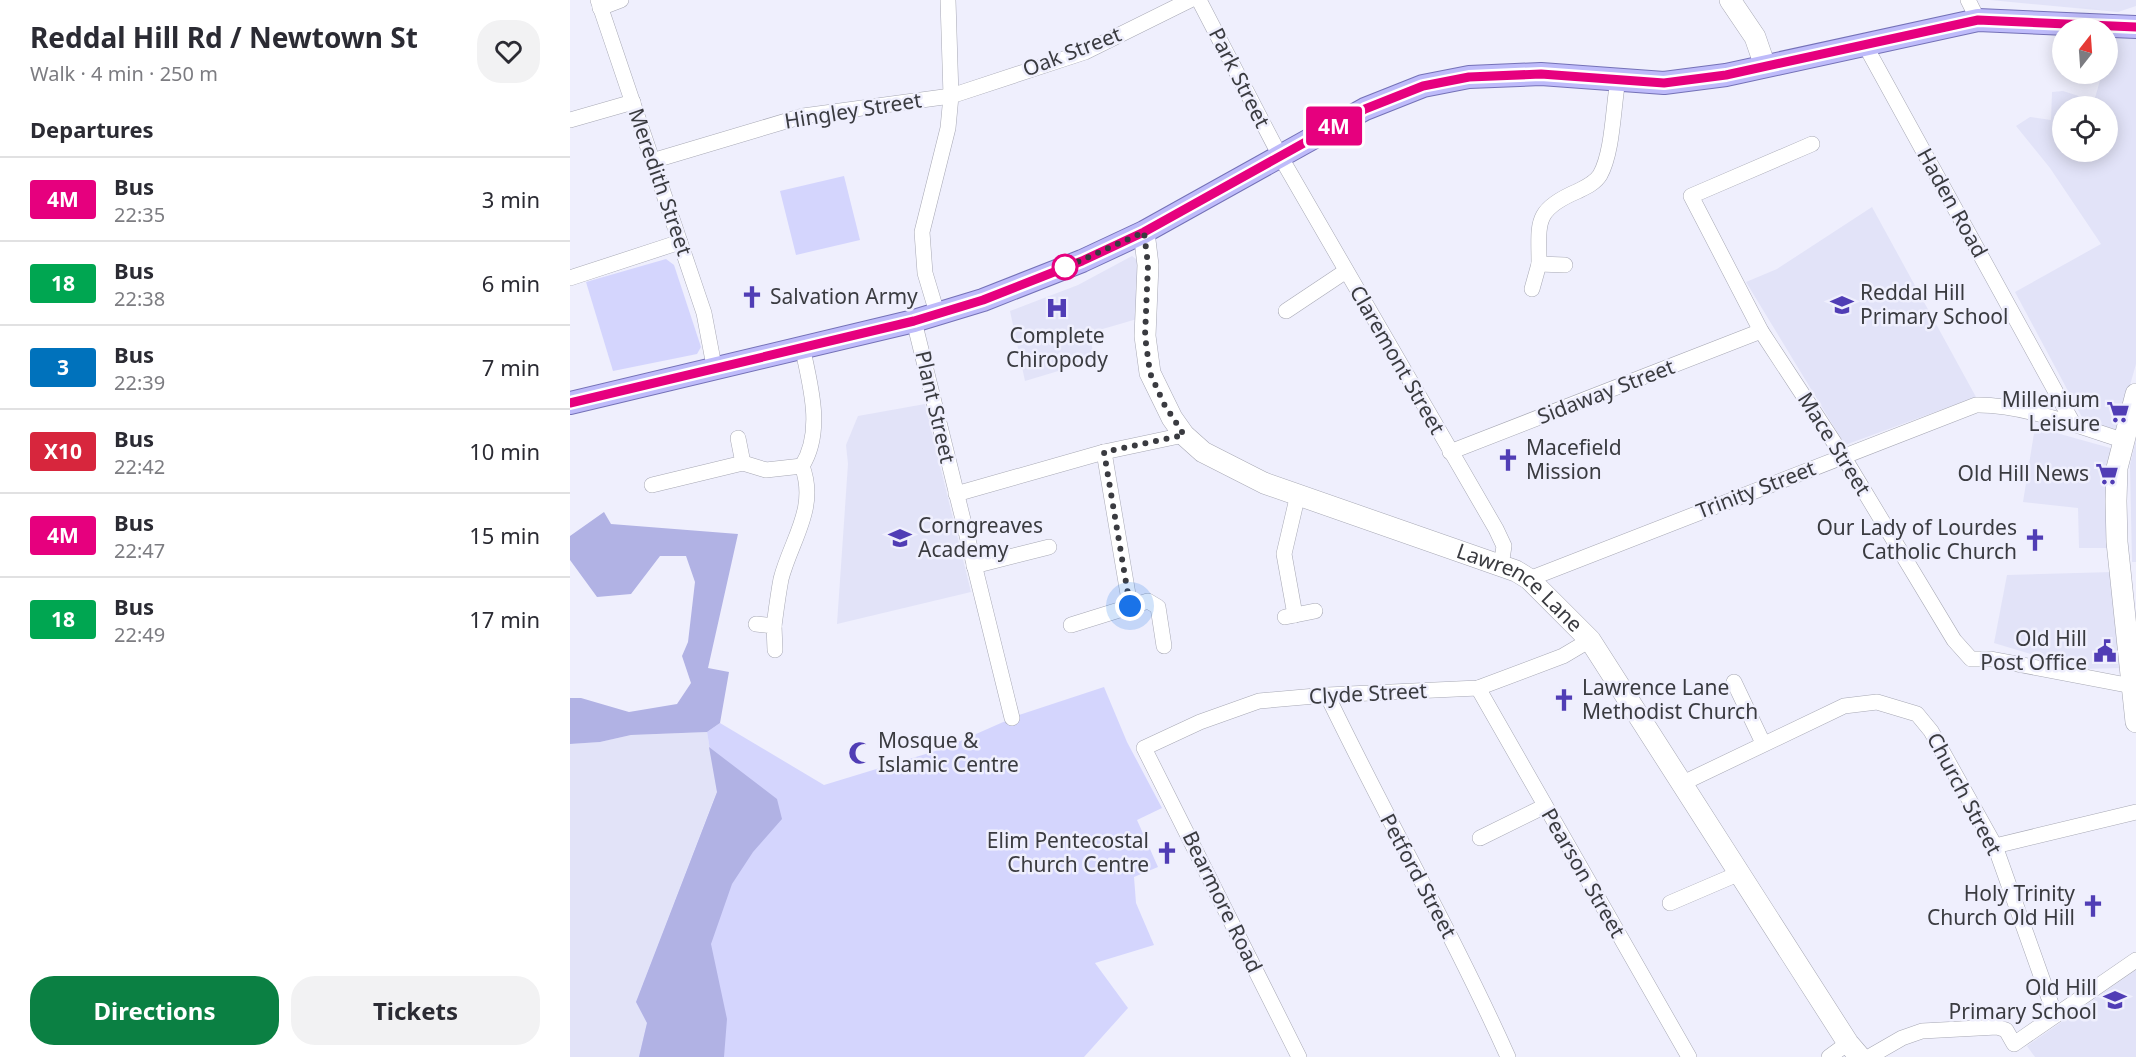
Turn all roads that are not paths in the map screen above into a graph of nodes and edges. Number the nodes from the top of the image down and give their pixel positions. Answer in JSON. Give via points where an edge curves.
{"nodes":[{"id":1,"x":621,"y":0,"type":"edge"},
{"id":2,"x":948,"y":0,"type":"edge"},
{"id":3,"x":1190,"y":0,"type":"edge"},
{"id":4,"x":1199,"y":0,"type":"edge"},
{"id":5,"x":1730,"y":0,"type":"edge"},
{"id":6,"x":599,"y":4,"type":"edge"},
{"id":7,"x":1973,"y":10,"type":"edge"},
{"id":8,"x":2136,"y":27,"type":"edge"},
{"id":9,"x":1865,"y":45,"type":"junction"},
{"id":10,"x":1765,"y":66,"type":"junction"},
{"id":11,"x":1618,"y":80,"type":"junction"},
{"id":12,"x":951,"y":96,"type":"junction"},
{"id":13,"x":633,"y":102,"type":"junction"},
{"id":14,"x":570,"y":120,"type":"edge"},
{"id":15,"x":1812,"y":144,"type":"dead end"},
{"id":16,"x":1280,"y":156,"type":"junction"},
{"id":17,"x":652,"y":161,"type":"junction"},
{"id":18,"x":1144,"y":232,"type":"junction"},
{"id":19,"x":680,"y":242,"type":"junction"},
{"id":20,"x":1539,"y":264,"type":"junction"},
{"id":21,"x":1565,"y":265,"type":"dead end"},
{"id":22,"x":1346,"y":271,"type":"junction"},
{"id":23,"x":570,"y":278,"type":"edge"},
{"id":24,"x":1532,"y":289,"type":"dead end"},
{"id":25,"x":1286,"y":311,"type":"dead end"},
{"id":26,"x":937,"y":313,"type":"junction"},
{"id":27,"x":914,"y":321,"type":"junction"},
{"id":28,"x":1761,"y":331,"type":"junction"},
{"id":29,"x":802,"y":346,"type":"junction"},
{"id":30,"x":714,"y":366,"type":"junction"},
{"id":31,"x":2136,"y":394,"type":"edge"},
{"id":32,"x":570,"y":403,"type":"edge"},
{"id":33,"x":2074,"y":425,"type":"junction"},
{"id":34,"x":1184,"y":435,"type":"junction"},
{"id":35,"x":738,"y":438,"type":"dead end"},
{"id":36,"x":2122,"y":440,"type":"junction"},
{"id":37,"x":1104,"y":452,"type":"junction"},
{"id":38,"x":1450,"y":453,"type":"junction"},
{"id":39,"x":1843,"y":456,"type":"junction"},
{"id":40,"x":743,"y":463,"type":"junction"},
{"id":41,"x":802,"y":466,"type":"junction"},
{"id":42,"x":652,"y":485,"type":"dead end"},
{"id":43,"x":956,"y":494,"type":"junction"},
{"id":44,"x":1298,"y":494,"type":"junction"},
{"id":45,"x":1049,"y":548,"type":"dead end"},
{"id":46,"x":974,"y":566,"type":"junction"},
{"id":47,"x":1501,"y":566,"type":"junction"},
{"id":48,"x":2129,"y":576,"type":"edge"},
{"id":49,"x":1528,"y":579,"type":"junction"},
{"id":50,"x":1130,"y":606,"type":"junction"},
{"id":51,"x":1315,"y":611,"type":"dead end"},
{"id":52,"x":756,"y":624,"type":"dead end"},
{"id":53,"x":1071,"y":625,"type":"dead end"},
{"id":54,"x":774,"y":626,"type":"junction"},
{"id":55,"x":1590,"y":640,"type":"junction"},
{"id":56,"x":1164,"y":646,"type":"dead end"},
{"id":57,"x":775,"y":650,"type":"dead end"},
{"id":58,"x":1734,"y":682,"type":"dead end"},
{"id":59,"x":2132,"y":686,"type":"junction"},
{"id":60,"x":1478,"y":688,"type":"junction"},
{"id":61,"x":1327,"y":694,"type":"junction"},
{"id":62,"x":1012,"y":718,"type":"dead end"},
{"id":63,"x":2136,"y":722,"type":"edge"},
{"id":64,"x":1763,"y":743,"type":"junction"},
{"id":65,"x":1144,"y":748,"type":"joint"},
{"id":66,"x":1683,"y":783,"type":"junction"},
{"id":67,"x":1545,"y":806,"type":"junction"},
{"id":68,"x":2136,"y":812,"type":"edge"},
{"id":69,"x":1480,"y":838,"type":"dead end"},
{"id":70,"x":1995,"y":846,"type":"junction"},
{"id":71,"x":1740,"y":873,"type":"junction"},
{"id":72,"x":1670,"y":903,"type":"dead end"},
{"id":73,"x":2136,"y":960,"type":"edge"},
{"id":74,"x":2055,"y":1015,"type":"junction"},
{"id":75,"x":1854,"y":1050,"type":"edge"},
{"id":76,"x":2019,"y":1051,"type":"edge"},
{"id":77,"x":1299,"y":1057,"type":"edge"},
{"id":78,"x":1508,"y":1057,"type":"edge"},
{"id":79,"x":1689,"y":1057,"type":"edge"},
{"id":80,"x":1829,"y":1057,"type":"edge"},
{"id":81,"x":1869,"y":1057,"type":"edge"}],
"edges":[{"from":1,"to":6,"type":"street"},
{"from":2,"to":12,"type":"street"},
{"from":3,"to":12,"type":"street","name":"Oak Street","via":[[1085,52]]},
{"from":4,"to":16,"type":"street","name":"Park Street"},
{"from":5,"to":10,"type":"street","via":[[1755,37]]},
{"from":6,"to":13,"type":"street","name":"Meredith Street"},
{"from":7,"to":8,"type":"main road"},
{"from":7,"to":9,"type":"main road"},
{"from":9,"to":10,"type":"main road"},
{"from":9,"to":33,"type":"street","name":"Haden Road"},
{"from":10,"to":11,"type":"main road","via":[[1664,83]]},
{"from":11,"to":16,"type":"main road","via":[[1503,75],[1423,86],[1365,109]]},
{"from":11,"to":20,"type":"street","via":[[1606,162],[1589,186],[1566,196],[1543,216],[1537,233]]},
{"from":12,"to":17,"type":"street","name":"Hingley Street","via":[[803,116]]},
{"from":12,"to":26,"type":"street","via":[[948,128],[922,232],[925,273]]},
{"from":13,"to":14,"type":"street"},
{"from":13,"to":17,"type":"street","name":"Meredith Street"},
{"from":15,"to":28,"type":"street","name":"Mace Street","via":[[1690,196]]},
{"from":16,"to":18,"type":"main road"},
{"from":16,"to":22,"type":"street","name":"Claremont Street"},
{"from":17,"to":19,"type":"street","name":"Meredith Street"},
{"from":18,"to":26,"type":"main road","via":[[1082,261]]},
{"from":18,"to":34,"type":"street","name":"Lawrence Lane","via":[[1148,265],[1145,336],[1150,373]]},
{"from":19,"to":23,"type":"street"},
{"from":19,"to":30,"type":"street","name":"Meredith Street","via":[[704,312]]},
{"from":20,"to":21,"type":"street"},
{"from":20,"to":24,"type":"street"},
{"from":22,"to":25,"type":"street"},
{"from":22,"to":38,"type":"street","name":"Claremont Street"},
{"from":26,"to":27,"type":"main road"},
{"from":27,"to":29,"type":"main road"},
{"from":27,"to":43,"type":"street","name":"Plant Street"},
{"from":28,"to":38,"type":"street","name":"Sidaway Street"},
{"from":28,"to":39,"type":"street","name":"Mace Street"},
{"from":29,"to":30,"type":"main road"},
{"from":29,"to":41,"type":"street","via":[[814,398],[813,437],[810,454]]},
{"from":30,"to":32,"type":"main road"},
{"from":31,"to":36,"type":"street"},
{"from":33,"to":36,"type":"street","name":"Trinity Street"},
{"from":33,"to":39,"type":"street","name":"Trinity Street","via":[[1992,405],[1976,405]]},
{"from":34,"to":37,"type":"street","name":"Plant Street"},
{"from":34,"to":44,"type":"street","name":"Lawrence Lane","via":[[1203,452],[1245,476]]},
{"from":35,"to":40,"type":"street"},
{"from":36,"to":48,"type":"street","via":[[2116,468],[2117,542]]},
{"from":37,"to":43,"type":"street","name":"Plant Street"},
{"from":37,"to":50,"type":"street"},
{"from":38,"to":47,"type":"street","name":"Claremont Street","via":[[1504,546]]},
{"from":39,"to":49,"type":"street","name":"Trinity Street"},
{"from":39,"to":59,"type":"street","name":"Mace Street","via":[[1954,640],[1971,659],[1991,659]]},
{"from":40,"to":41,"type":"street","via":[[766,470]]},
{"from":40,"to":42,"type":"street"},
{"from":41,"to":54,"type":"street","via":[[808,499],[804,521],[781,579]]},
{"from":43,"to":46,"type":"street","name":"Plant Street"},
{"from":44,"to":47,"type":"street","name":"Lawrence Lane"},
{"from":44,"to":51,"type":"street","via":[[1284,554],[1290,616]]},
{"from":45,"to":46,"type":"street"},
{"from":46,"to":62,"type":"street","name":"Plant Street"},
{"from":47,"to":49,"type":"street","name":"Lawrence Lane"},
{"from":48,"to":59,"type":"street"},
{"from":49,"to":55,"type":"street","name":"Lawrence Lane"},
{"from":50,"to":53,"type":"street"},
{"from":50,"to":56,"type":"street","via":[[1148,601],[1158,607]]},
{"from":52,"to":54,"type":"street"},
{"from":54,"to":57,"type":"street"},
{"from":55,"to":60,"type":"street","name":"Clyde Street","via":[[1563,656]]},
{"from":55,"to":66,"type":"street","name":"Lawrence Lane"},
{"from":58,"to":64,"type":"street"},
{"from":59,"to":63,"type":"street"},
{"from":60,"to":61,"type":"street","name":"Clyde Street"},
{"from":60,"to":67,"type":"street","name":"Pearson Street"},
{"from":61,"to":65,"type":"street","name":"Clyde Street","via":[[1259,701]]},
{"from":61,"to":78,"type":"street","name":"Petford Street","via":[[1478,990]]},
{"from":64,"to":66,"type":"street","name":"Church Street"},
{"from":64,"to":70,"type":"street","name":"Church Street","via":[[1844,706],[1876,702],[1917,714],[1931,731]]},
{"from":65,"to":77,"type":"street","name":"Bearmore Road"},
{"from":66,"to":71,"type":"street","name":"Lawrence Lane"},
{"from":67,"to":69,"type":"street"},
{"from":67,"to":79,"type":"street","name":"Pearson Street"},
{"from":68,"to":70,"type":"street"},
{"from":70,"to":74,"type":"street","name":"Church Street"},
{"from":71,"to":72,"type":"street"},
{"from":71,"to":75,"type":"street","name":"Lawrence Lane"},
{"from":73,"to":74,"type":"street"},
{"from":74,"to":76,"type":"street"},
{"from":75,"to":80,"type":"street"},
{"from":76,"to":81,"type":"street","via":[[2006,1030],[1997,1028],[1922,1031]]}]}
